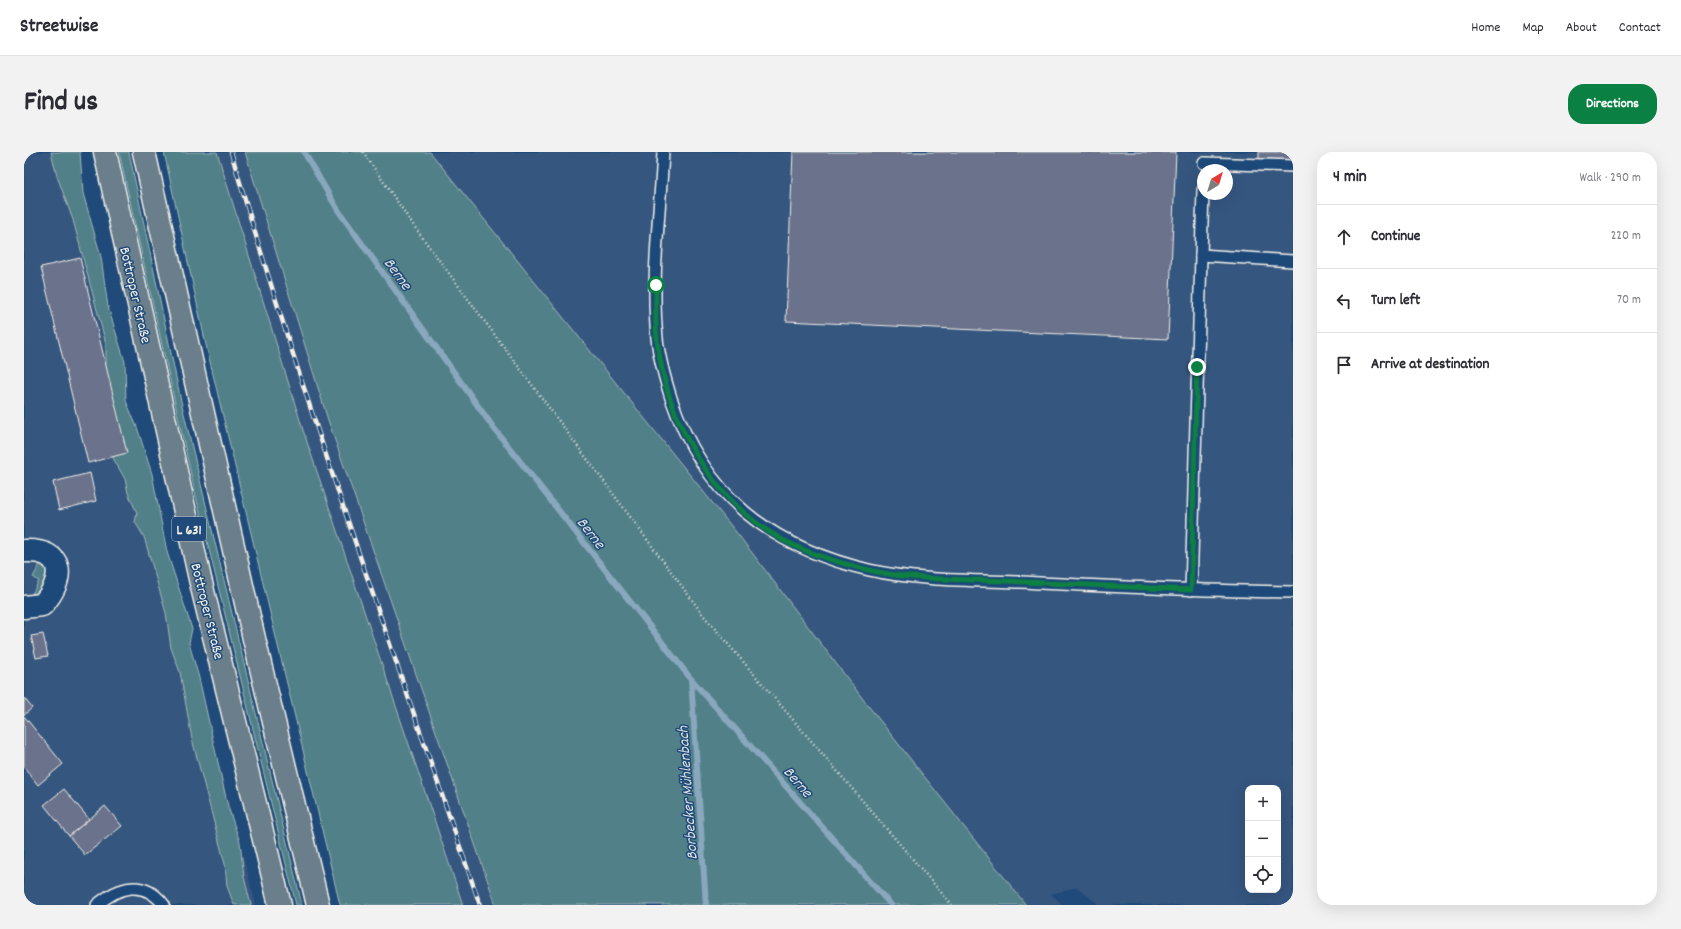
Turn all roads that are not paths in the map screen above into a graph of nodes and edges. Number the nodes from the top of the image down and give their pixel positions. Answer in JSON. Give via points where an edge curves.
{"nodes":[{"id":1,"x":105,"y":152,"type":"edge"},
{"id":2,"x":144,"y":152,"type":"edge"},
{"id":3,"x":663,"y":152,"type":"edge"},
{"id":4,"x":1204,"y":162,"type":"edge"},
{"id":5,"x":1293,"y":166,"type":"edge"},
{"id":6,"x":1203,"y":200,"type":"edge"},
{"id":7,"x":1201,"y":255,"type":"junction"},
{"id":8,"x":1293,"y":261,"type":"edge"},
{"id":9,"x":28,"y":547,"type":"edge"},
{"id":10,"x":1191,"y":590,"type":"junction"},
{"id":11,"x":1293,"y":592,"type":"edge"},
{"id":12,"x":24,"y":607,"type":"edge"},
{"id":13,"x":97,"y":905,"type":"edge"},
{"id":14,"x":164,"y":905,"type":"edge"},
{"id":15,"x":280,"y":905,"type":"edge"},
{"id":16,"x":318,"y":905,"type":"edge"}],
"edges":[{"from":1,"to":15,"type":"main road","name":"Bottroper Straße","number":"L 631","via":[[200,579]]},
{"from":2,"to":16,"type":"main road","number":"L 631","via":[[254,643]]},
{"from":3,"to":10,"type":"lane","via":[[656,285],[657,339],[665,380],[681,427],[704,467],[729,498],[741,508],[781,539],[802,549],[870,570],[918,577]]},
{"from":4,"to":5,"type":"lane"},
{"from":6,"to":7,"type":"lane"},
{"from":7,"to":8,"type":"lane"},
{"from":7,"to":10,"type":"lane"},
{"from":9,"to":12,"type":"street","via":[[48,555],[59,572],[52,594],[42,605]]},
{"from":10,"to":11,"type":"lane"},
{"from":13,"to":14,"type":"lane","via":[[113,893],[136,887],[146,889]]}]}
